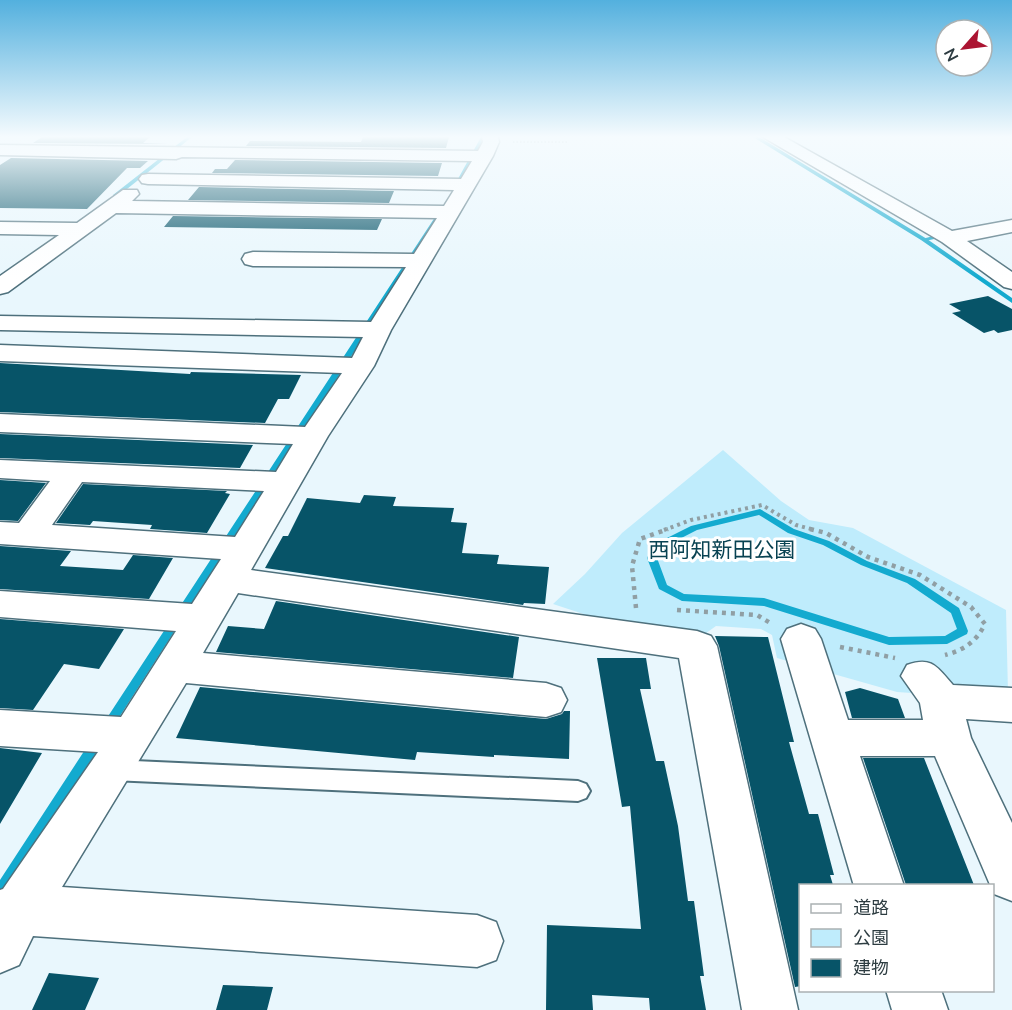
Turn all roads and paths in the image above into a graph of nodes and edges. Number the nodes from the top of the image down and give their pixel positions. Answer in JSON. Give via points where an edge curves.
{"nodes":[{"id":1,"x":141,"y":184,"type":"edge"},
{"id":2,"x":338,"y":184,"type":"edge"},
{"id":3,"x":460,"y":184,"type":"edge"},
{"id":4,"x":854,"y":184,"type":"edge"},
{"id":5,"x":112,"y":207,"type":"junction"},
{"id":6,"x":1012,"y":226,"type":"edge"},
{"id":7,"x":0,"y":228,"type":"edge"},
{"id":8,"x":74,"y":229,"type":"junction"},
{"id":9,"x":949,"y":238,"type":"junction"},
{"id":10,"x":253,"y":259,"type":"dead end"},
{"id":11,"x":412,"y":261,"type":"junction"},
{"id":12,"x":1012,"y":282,"type":"edge"},
{"id":13,"x":0,"y":287,"type":"edge"},
{"id":14,"x":0,"y":323,"type":"edge"},
{"id":15,"x":364,"y":330,"type":"junction"},
{"id":16,"x":0,"y":353,"type":"edge"},
{"id":17,"x":360,"y":366,"type":"junction"},
{"id":18,"x":0,"y":423,"type":"edge"},
{"id":19,"x":301,"y":435,"type":"junction"},
{"id":20,"x":0,"y":469,"type":"edge"},
{"id":21,"x":72,"y":473,"type":"junction"},
{"id":22,"x":285,"y":482,"type":"junction"},
{"id":23,"x":14,"y":534,"type":"edge"},
{"id":24,"x":229,"y":556,"type":"junction"},
{"id":25,"x":0,"y":604,"type":"edge"},
{"id":26,"x":670,"y":610,"type":"dead end"},
{"id":27,"x":647,"y":611,"type":"dead end"},
{"id":28,"x":202,"y":619,"type":"junction"},
{"id":29,"x":801,"y":639,"type":"junction"},
{"id":30,"x":175,"y":666,"type":"junction"},
{"id":31,"x":929,"y":693,"type":"junction"},
{"id":32,"x":546,"y":700,"type":"dead end"},
{"id":33,"x":1012,"y":705,"type":"edge"},
{"id":34,"x":0,"y":728,"type":"edge"},
{"id":35,"x":832,"y":738,"type":"junction"},
{"id":36,"x":125,"y":747,"type":"junction"},
{"id":37,"x":578,"y":791,"type":"dead end"},
{"id":38,"x":1012,"y":878,"type":"edge"},
{"id":39,"x":879,"y":884,"type":"edge"},
{"id":40,"x":6,"y":924,"type":"edge"},
{"id":41,"x":477,"y":941,"type":"dead end"},
{"id":42,"x":914,"y":992,"type":"edge"},
{"id":43,"x":770,"y":1010,"type":"edge"},
{"id":44,"x":920,"y":1010,"type":"edge"}],
"edges":[{"from":1,"to":5,"type":"street"},
{"from":2,"to":5,"type":"street"},
{"from":3,"to":11,"type":"street"},
{"from":4,"to":9,"type":"street"},
{"from":5,"to":8,"type":"street"},
{"from":6,"to":9,"type":"street"},
{"from":7,"to":8,"type":"street"},
{"from":8,"to":13,"type":"street"},
{"from":9,"to":12,"type":"street"},
{"from":10,"to":11,"type":"street"},
{"from":11,"to":15,"type":"street"},
{"from":14,"to":15,"type":"street"},
{"from":15,"to":17,"type":"street"},
{"from":16,"to":17,"type":"street"},
{"from":17,"to":19,"type":"street"},
{"from":18,"to":19,"type":"street"},
{"from":19,"to":22,"type":"street"},
{"from":20,"to":21,"type":"street"},
{"from":21,"to":22,"type":"street"},
{"from":21,"to":23,"type":"street"},
{"from":22,"to":24,"type":"street"},
{"from":23,"to":24,"type":"street"},
{"from":24,"to":28,"type":"street"},
{"from":24,"to":43,"type":"street","via":[[697,646]]},
{"from":25,"to":28,"type":"street"},
{"from":26,"to":29,"type":"path","via":[[757,615],[790,637]]},
{"from":27,"to":31,"type":"path","via":[[636,611],[632,566],[640,539],[691,520],[762,505],[796,525],[826,533],[868,557],[920,575],[971,607],[985,624],[978,640],[958,652]]},
{"from":28,"to":30,"type":"street"},
{"from":29,"to":31,"type":"path"},
{"from":29,"to":35,"type":"street"},
{"from":30,"to":32,"type":"street"},
{"from":30,"to":36,"type":"street"},
{"from":31,"to":33,"type":"street","via":[[942,701]]},
{"from":31,"to":35,"type":"street"},
{"from":31,"to":38,"type":"street"},
{"from":34,"to":36,"type":"street","via":[[81,733]]},
{"from":35,"to":39,"type":"street"},
{"from":36,"to":37,"type":"lane"},
{"from":36,"to":40,"type":"street"},
{"from":40,"to":41,"type":"street"},
{"from":42,"to":44,"type":"street"}]}
